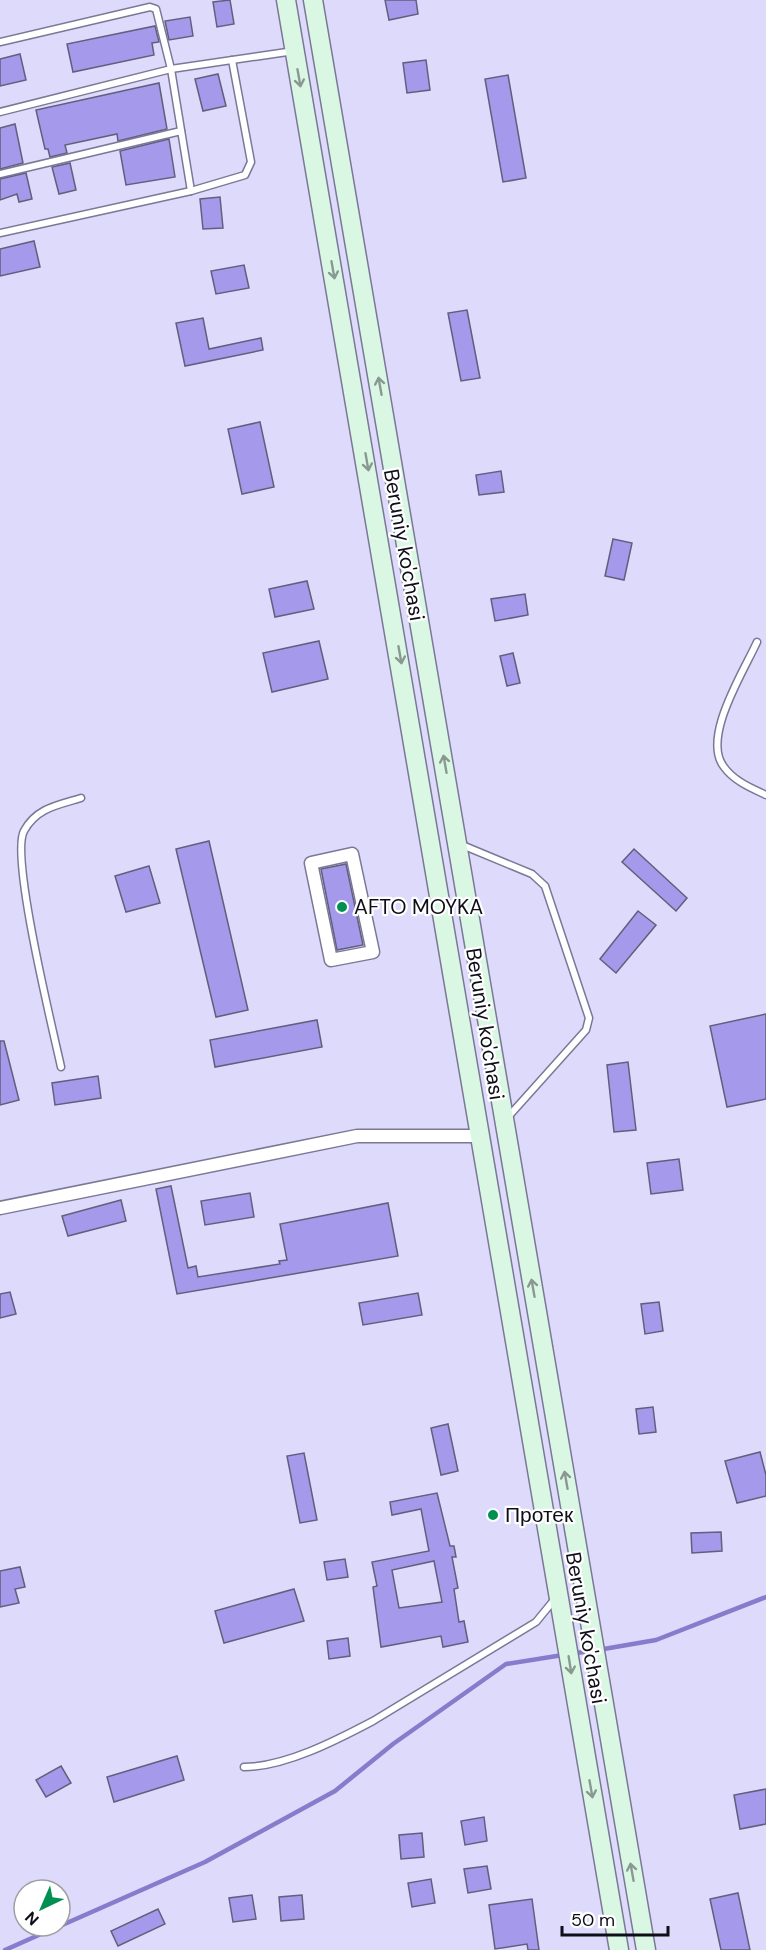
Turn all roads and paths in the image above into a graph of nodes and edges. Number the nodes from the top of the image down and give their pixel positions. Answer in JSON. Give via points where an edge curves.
{"nodes":[{"id":1,"x":286,"y":0,"type":"edge"},
{"id":2,"x":313,"y":0,"type":"edge"},
{"id":3,"x":0,"y":42,"type":"edge"},
{"id":4,"x":295,"y":51,"type":"junction"},
{"id":5,"x":232,"y":60,"type":"junction"},
{"id":6,"x":171,"y":69,"type":"junction"},
{"id":7,"x":0,"y":112,"type":"edge"},
{"id":8,"x":181,"y":132,"type":"junction"},
{"id":9,"x":0,"y":174,"type":"edge"},
{"id":10,"x":191,"y":191,"type":"junction"},
{"id":11,"x":0,"y":233,"type":"edge"},
{"id":12,"x":757,"y":642,"type":"dead end"},
{"id":13,"x":450,"y":794,"type":"junction"},
{"id":14,"x":766,"y":795,"type":"edge"},
{"id":15,"x":81,"y":798,"type":"dead end"},
{"id":16,"x":424,"y":800,"type":"junction"},
{"id":17,"x":458,"y":844,"type":"junction"},
{"id":18,"x":331,"y":960,"type":"joint"},
{"id":19,"x":61,"y":1067,"type":"dead end"},
{"id":20,"x":505,"y":1121,"type":"junction"},
{"id":21,"x":480,"y":1136,"type":"junction"},
{"id":22,"x":0,"y":1208,"type":"edge"},
{"id":23,"x":560,"y":1443,"type":"junction"},
{"id":24,"x":532,"y":1448,"type":"junction"},
{"id":25,"x":559,"y":1601,"type":"junction"},
{"id":26,"x":244,"y":1767,"type":"dead end"},
{"id":27,"x":619,"y":1950,"type":"edge"},
{"id":28,"x":646,"y":1950,"type":"edge"}],
"edges":[{"from":1,"to":4,"type":"main road","name":"Beruniy ko'chasi"},
{"from":13,"to":2,"type":"main road","name":"Beruniy ko'chasi","one_way":true},
{"from":3,"to":6,"type":"lane","via":[[150,7],[159,15]]},
{"from":4,"to":5,"type":"lane"},
{"from":4,"to":16,"type":"main road","name":"Beruniy ko'chasi","one_way":true},
{"from":5,"to":6,"type":"lane"},
{"from":5,"to":10,"type":"lane","via":[[251,162],[245,175],[235,180]]},
{"from":6,"to":7,"type":"lane"},
{"from":6,"to":8,"type":"lane"},
{"from":8,"to":9,"type":"lane"},
{"from":8,"to":10,"type":"lane"},
{"from":10,"to":11,"type":"lane"},
{"from":12,"to":14,"type":"lane","via":[[723,715],[716,744],[723,767],[745,786]]},
{"from":13,"to":16,"type":"main road"},
{"from":13,"to":17,"type":"main road","name":"Beruniy ko'chasi"},
{"from":15,"to":19,"type":"lane","via":[[40,810],[22,832],[22,867],[36,957]]},
{"from":16,"to":21,"type":"main road","name":"Beruniy ko'chasi"},
{"from":17,"to":20,"type":"main road","name":"Beruniy ko'chasi"},
{"from":17,"to":20,"type":"lane","via":[[532,874],[545,886],[589,1018],[586,1030]]},
{"from":18,"to":18,"type":"street","via":[[311,863],[352,854],[373,952]]},
{"from":23,"to":20,"type":"main road","name":"Beruniy ko'chasi","one_way":true},
{"from":21,"to":22,"type":"street","via":[[357,1136]]},
{"from":21,"to":24,"type":"main road","name":"Beruniy ko'chasi"},
{"from":23,"to":24,"type":"main road"},
{"from":28,"to":23,"type":"main road","name":"Beruniy ko'chasi","one_way":true},
{"from":24,"to":25,"type":"main road","name":"Beruniy ko'chasi"},
{"from":25,"to":26,"type":"lane","via":[[536,1622],[347,1735],[265,1767]]},
{"from":25,"to":27,"type":"main road","name":"Beruniy ko'chasi","one_way":true}]}
